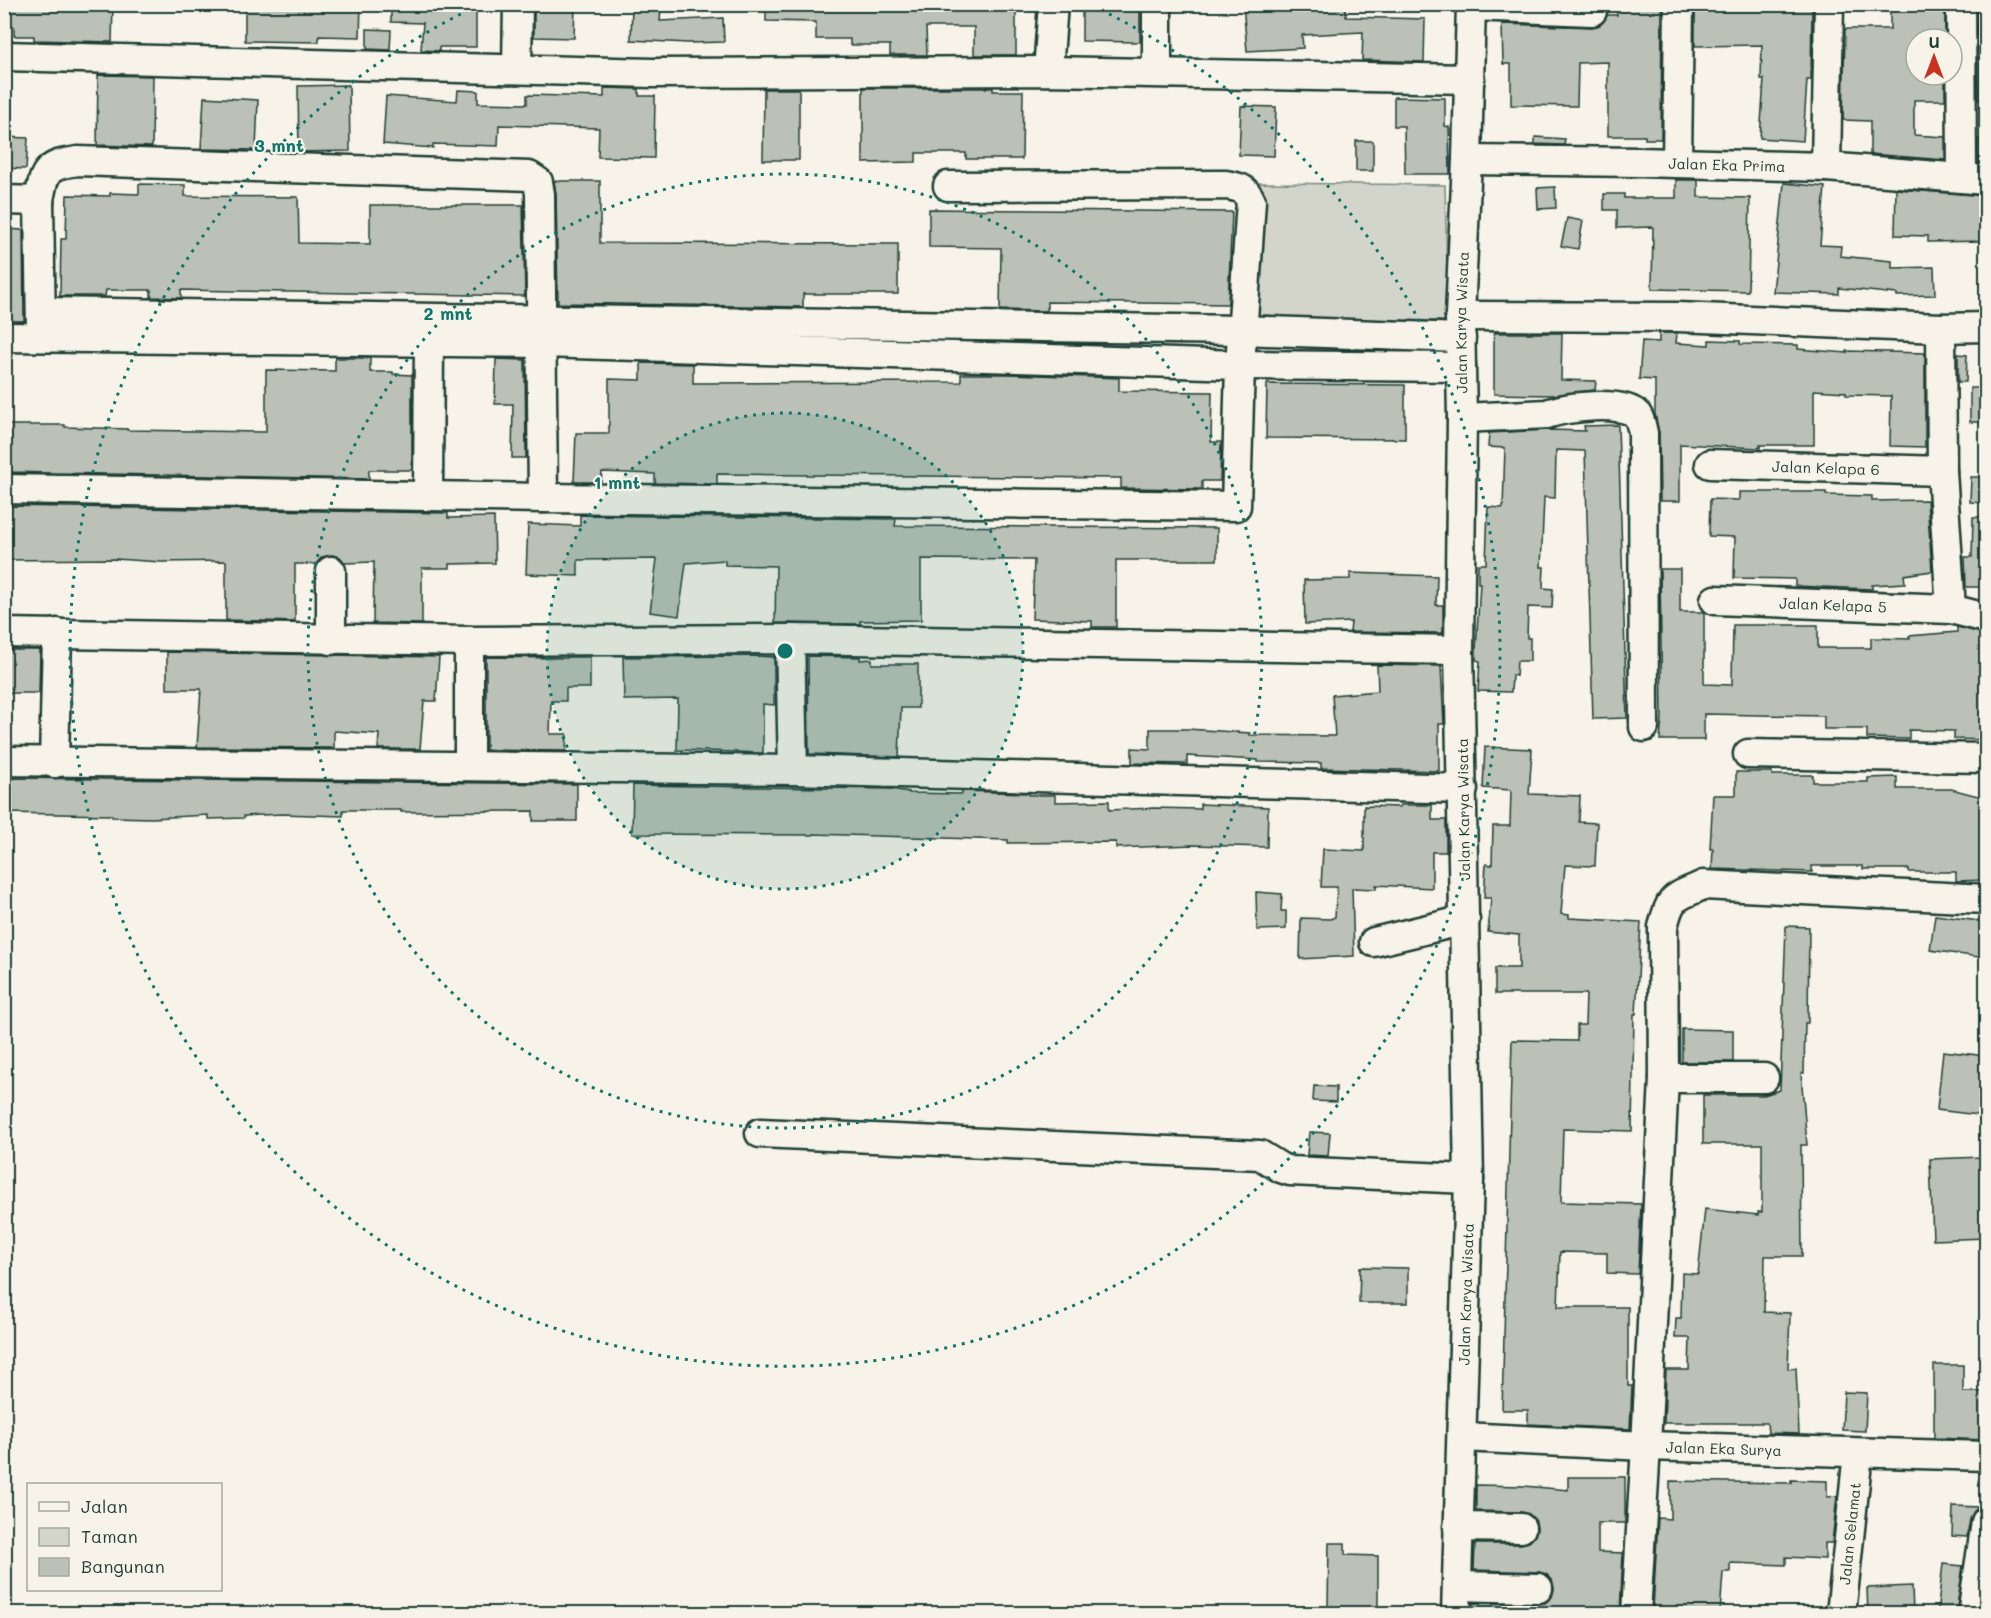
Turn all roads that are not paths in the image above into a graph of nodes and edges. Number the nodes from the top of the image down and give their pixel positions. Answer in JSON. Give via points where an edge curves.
{"nodes":[{"id":1,"x":518,"y":4,"type":"edge"},
{"id":2,"x":1053,"y":4,"type":"edge"},
{"id":3,"x":1157,"y":4,"type":"edge"},
{"id":4,"x":1679,"y":4,"type":"edge"},
{"id":5,"x":1829,"y":4,"type":"edge"},
{"id":6,"x":1961,"y":4,"type":"edge"},
{"id":7,"x":1471,"y":5,"type":"edge"},
{"id":8,"x":1592,"y":11,"type":"dead end"},
{"id":9,"x":4,"y":56,"type":"edge"},
{"id":10,"x":517,"y":68,"type":"junction"},
{"id":11,"x":1048,"y":71,"type":"junction"},
{"id":12,"x":1157,"y":72,"type":"junction"},
{"id":13,"x":1470,"y":79,"type":"junction"},
{"id":14,"x":1467,"y":160,"type":"junction"},
{"id":15,"x":1677,"y":163,"type":"junction"},
{"id":16,"x":1826,"y":167,"type":"junction"},
{"id":17,"x":1974,"y":179,"type":"edge"},
{"id":18,"x":948,"y":186,"type":"dead end"},
{"id":19,"x":4,"y":200,"type":"edge"},
{"id":20,"x":39,"y":201,"type":"junction"},
{"id":21,"x":41,"y":324,"type":"junction"},
{"id":22,"x":1460,"y":327,"type":"junction"},
{"id":23,"x":1986,"y":327,"type":"edge"},
{"id":24,"x":1941,"y":328,"type":"junction"},
{"id":25,"x":1241,"y":330,"type":"junction"},
{"id":26,"x":541,"y":331,"type":"junction"},
{"id":27,"x":4,"y":337,"type":"edge"},
{"id":28,"x":429,"y":341,"type":"junction"},
{"id":29,"x":1240,"y":365,"type":"junction"},
{"id":30,"x":1461,"y":367,"type":"junction"},
{"id":31,"x":1462,"y":413,"type":"junction"},
{"id":32,"x":1710,"y":464,"type":"dead end"},
{"id":33,"x":1942,"y":471,"type":"junction"},
{"id":34,"x":4,"y":489,"type":"edge"},
{"id":35,"x":428,"y":495,"type":"junction"},
{"id":36,"x":543,"y":498,"type":"junction"},
{"id":37,"x":331,"y":571,"type":"dead end"},
{"id":38,"x":1715,"y":600,"type":"dead end"},
{"id":39,"x":1951,"y":609,"type":"junction"},
{"id":40,"x":1986,"y":618,"type":"edge"},
{"id":41,"x":4,"y":633,"type":"edge"},
{"id":42,"x":57,"y":633,"type":"junction"},
{"id":43,"x":790,"y":639,"type":"junction"},
{"id":44,"x":331,"y":640,"type":"junction"},
{"id":45,"x":469,"y":641,"type":"junction"},
{"id":46,"x":1459,"y":650,"type":"junction"},
{"id":47,"x":1644,"y":727,"type":"dead end"},
{"id":48,"x":1748,"y":754,"type":"dead end"},
{"id":49,"x":1986,"y":758,"type":"edge"},
{"id":50,"x":4,"y":761,"type":"edge"},
{"id":51,"x":54,"y":762,"type":"junction"},
{"id":52,"x":469,"y":765,"type":"junction"},
{"id":53,"x":793,"y":770,"type":"junction"},
{"id":54,"x":1463,"y":789,"type":"junction"},
{"id":55,"x":1986,"y":899,"type":"edge"},
{"id":56,"x":1465,"y":920,"type":"junction"},
{"id":57,"x":1374,"y":942,"type":"dead end"},
{"id":58,"x":1664,"y":1078,"type":"junction"},
{"id":59,"x":1764,"y":1078,"type":"dead end"},
{"id":60,"x":760,"y":1133,"type":"dead end"},
{"id":61,"x":1469,"y":1179,"type":"junction"},
{"id":62,"x":1462,"y":1437,"type":"junction"},
{"id":63,"x":1646,"y":1446,"type":"junction"},
{"id":64,"x":1858,"y":1453,"type":"junction"},
{"id":65,"x":1986,"y":1456,"type":"edge"},
{"id":66,"x":1986,"y":1522,"type":"edge"},
{"id":67,"x":1458,"y":1527,"type":"junction"},
{"id":68,"x":1521,"y":1528,"type":"dead end"},
{"id":69,"x":1538,"y":1588,"type":"dead end"},
{"id":70,"x":1456,"y":1600,"type":"edge"},
{"id":71,"x":1636,"y":1614,"type":"edge"},
{"id":72,"x":1841,"y":1614,"type":"edge"},
{"id":73,"x":1972,"y":1614,"type":"edge"}],
"edges":[{"from":1,"to":10,"type":"street"},
{"from":2,"to":11,"type":"street"},
{"from":3,"to":12,"type":"street"},
{"from":4,"to":15,"type":"street"},
{"from":5,"to":16,"type":"street"},
{"from":6,"to":17,"type":"street"},
{"from":7,"to":8,"type":"street"},
{"from":7,"to":13,"type":"street","name":"Jalan Karya Wisata"},
{"from":9,"to":10,"type":"street"},
{"from":10,"to":11,"type":"street","via":[[652,73]]},
{"from":11,"to":12,"type":"street"},
{"from":12,"to":13,"type":"street"},
{"from":13,"to":14,"type":"street","name":"Jalan Karya Wisata"},
{"from":14,"to":15,"type":"street","name":"Jalan Eka Prima"},
{"from":14,"to":22,"type":"street","name":"Jalan Karya Wisata"},
{"from":15,"to":16,"type":"street","name":"Jalan Eka Prima"},
{"from":16,"to":17,"type":"street","name":"Jalan Eka Prima"},
{"from":18,"to":25,"type":"street","via":[[1239,186],[1251,201]]},
{"from":19,"to":20,"type":"street"},
{"from":20,"to":21,"type":"street"},
{"from":20,"to":26,"type":"street","via":[[42,179],[51,169],[58,164],[78,162],[530,176],[538,182],[540,194]]},
{"from":21,"to":26,"type":"street"},
{"from":21,"to":27,"type":"street"},
{"from":21,"to":28,"type":"street"},
{"from":22,"to":24,"type":"street","via":[[1678,317]]},
{"from":22,"to":25,"type":"street"},
{"from":22,"to":30,"type":"street","name":"Jalan Karya Wisata"},
{"from":23,"to":24,"type":"street"},
{"from":24,"to":33,"type":"street"},
{"from":25,"to":26,"type":"street"},
{"from":25,"to":29,"type":"street"},
{"from":26,"to":28,"type":"street"},
{"from":26,"to":29,"type":"street"},
{"from":26,"to":36,"type":"street"},
{"from":28,"to":35,"type":"street"},
{"from":29,"to":30,"type":"street"},
{"from":29,"to":36,"type":"street","via":[[1236,506]]},
{"from":30,"to":31,"type":"street","name":"Jalan Karya Wisata"},
{"from":31,"to":46,"type":"street","name":"Jalan Karya Wisata"},
{"from":31,"to":47,"type":"street","via":[[1547,414],[1610,406],[1626,408],[1638,416],[1643,433]]},
{"from":32,"to":33,"type":"street","name":"Jalan Kelapa 6"},
{"from":33,"to":39,"type":"street"},
{"from":34,"to":35,"type":"street"},
{"from":35,"to":36,"type":"street"},
{"from":37,"to":44,"type":"street"},
{"from":38,"to":39,"type":"street","name":"Jalan Kelapa 5"},
{"from":39,"to":40,"type":"street","name":"Jalan Kelapa 5"},
{"from":41,"to":42,"type":"street"},
{"from":42,"to":44,"type":"street"},
{"from":42,"to":51,"type":"street"},
{"from":43,"to":45,"type":"street"},
{"from":43,"to":46,"type":"street"},
{"from":43,"to":53,"type":"street"},
{"from":44,"to":45,"type":"street"},
{"from":45,"to":52,"type":"street"},
{"from":46,"to":54,"type":"street","name":"Jalan Karya Wisata"},
{"from":48,"to":49,"type":"street"},
{"from":50,"to":51,"type":"street"},
{"from":51,"to":52,"type":"street"},
{"from":52,"to":53,"type":"street"},
{"from":53,"to":54,"type":"street"},
{"from":54,"to":56,"type":"street","name":"Jalan Karya Wisata"},
{"from":55,"to":58,"type":"street","via":[[1703,885],[1673,899],[1663,927]]},
{"from":56,"to":57,"type":"street"},
{"from":56,"to":61,"type":"street","name":"Jalan Karya Wisata"},
{"from":58,"to":59,"type":"street"},
{"from":58,"to":63,"type":"street"},
{"from":60,"to":61,"type":"street","via":[[1260,1155],[1290,1171]]},
{"from":61,"to":62,"type":"street","name":"Jalan Karya Wisata"},
{"from":62,"to":63,"type":"street","name":"Jalan Eka Surya"},
{"from":62,"to":67,"type":"street","name":"Jalan Karya Wisata"},
{"from":63,"to":64,"type":"street","name":"Jalan Eka Surya"},
{"from":63,"to":71,"type":"street"},
{"from":64,"to":65,"type":"street","name":"Jalan Eka Surya"},
{"from":64,"to":72,"type":"street","name":"Jalan Selamat"},
{"from":66,"to":73,"type":"street"},
{"from":67,"to":68,"type":"street"},
{"from":67,"to":70,"type":"street","name":"Jalan Karya Wisata"},
{"from":69,"to":70,"type":"street"}]}
